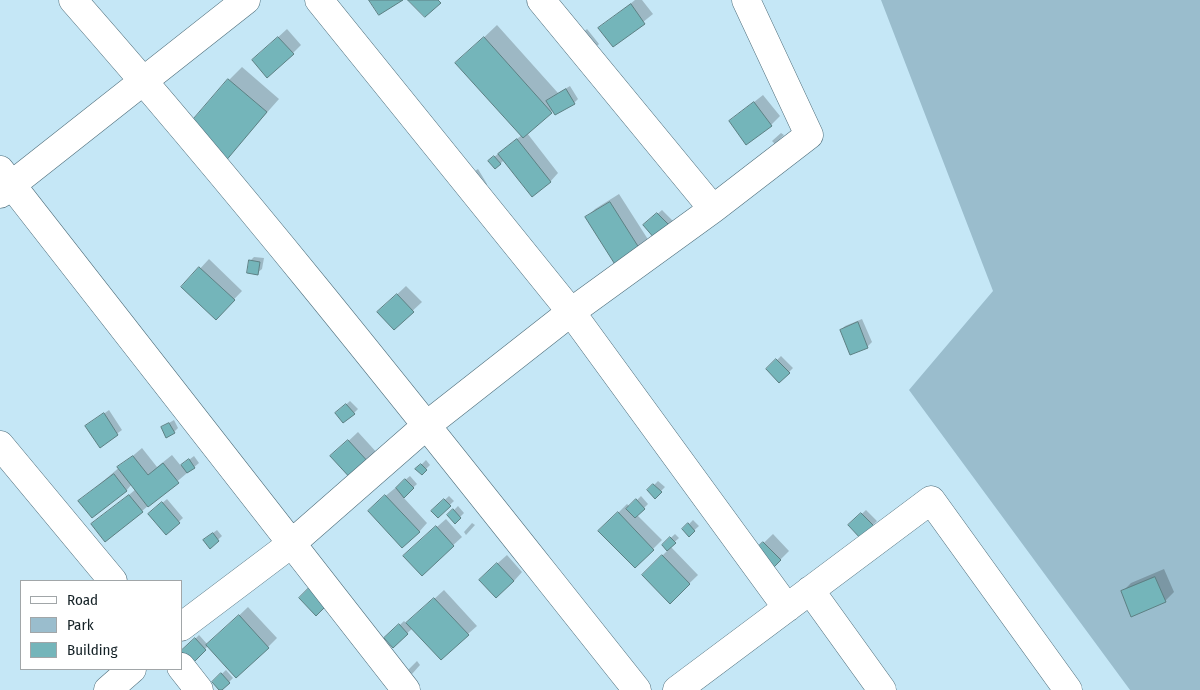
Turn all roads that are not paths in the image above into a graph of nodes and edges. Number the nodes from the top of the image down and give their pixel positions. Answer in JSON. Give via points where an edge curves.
{"nodes":[{"id":1,"x":73,"y":0,"type":"edge"},
{"id":2,"x":246,"y":0,"type":"edge"},
{"id":3,"x":319,"y":0,"type":"edge"},
{"id":4,"x":541,"y":0,"type":"edge"},
{"id":5,"x":746,"y":0,"type":"edge"},
{"id":6,"x":145,"y":82,"type":"junction"},
{"id":7,"x":4,"y":183,"type":"edge"},
{"id":8,"x":713,"y":209,"type":"junction"},
{"id":9,"x":571,"y":312,"type":"junction"},
{"id":10,"x":427,"y":425,"type":"junction"},
{"id":11,"x":0,"y":445,"type":"edge"},
{"id":12,"x":291,"y":544,"type":"junction"},
{"id":13,"x":112,"y":580,"type":"edge"},
{"id":14,"x":810,"y":590,"type":"junction"},
{"id":15,"x":787,"y":608,"type":"junction"},
{"id":16,"x":182,"y":626,"type":"edge"},
{"id":17,"x":182,"y":667,"type":"edge"},
{"id":18,"x":131,"y":670,"type":"edge"},
{"id":19,"x":108,"y":690,"type":"edge"},
{"id":20,"x":199,"y":690,"type":"edge"},
{"id":21,"x":406,"y":690,"type":"edge"},
{"id":22,"x":637,"y":690,"type":"edge"},
{"id":23,"x":677,"y":690,"type":"edge"},
{"id":24,"x":882,"y":690,"type":"edge"},
{"id":25,"x":1068,"y":690,"type":"edge"}],
"edges":[{"from":1,"to":6,"type":"street"},
{"from":2,"to":6,"type":"street"},
{"from":3,"to":9,"type":"street"},
{"from":4,"to":8,"type":"street"},
{"from":5,"to":8,"type":"street","via":[[809,135]]},
{"from":6,"to":7,"type":"street"},
{"from":6,"to":10,"type":"street"},
{"from":7,"to":12,"type":"street"},
{"from":8,"to":9,"type":"street"},
{"from":9,"to":10,"type":"street"},
{"from":9,"to":15,"type":"street"},
{"from":10,"to":12,"type":"street"},
{"from":10,"to":22,"type":"street"},
{"from":11,"to":13,"type":"street"},
{"from":12,"to":16,"type":"street"},
{"from":12,"to":21,"type":"street"},
{"from":14,"to":15,"type":"street"},
{"from":14,"to":24,"type":"street"},
{"from":14,"to":25,"type":"street","via":[[931,500]]},
{"from":15,"to":23,"type":"street"},
{"from":17,"to":20,"type":"street"},
{"from":18,"to":19,"type":"street"}]}
